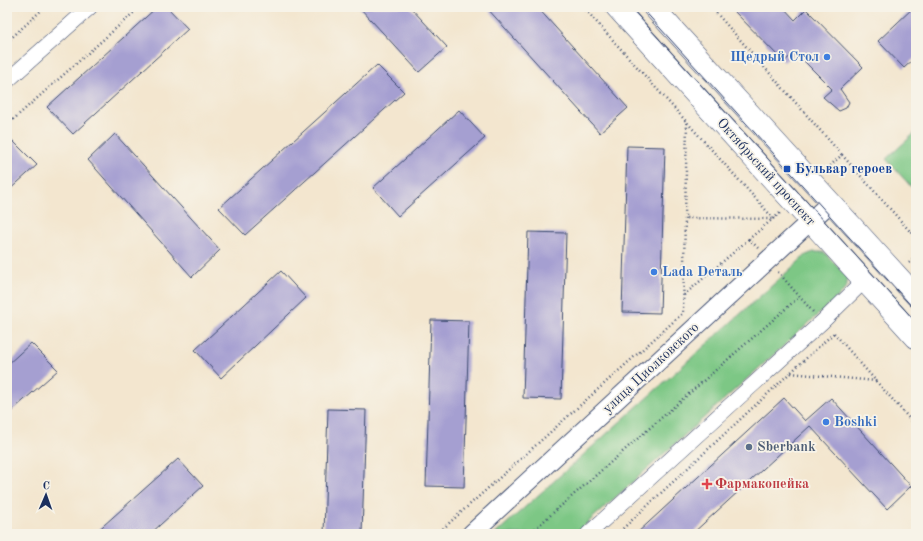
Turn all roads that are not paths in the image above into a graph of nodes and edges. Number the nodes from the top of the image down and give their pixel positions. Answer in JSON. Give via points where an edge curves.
{"nodes":[{"id":1,"x":90,"y":7,"type":"edge"},
{"id":2,"x":616,"y":7,"type":"edge"},
{"id":3,"x":653,"y":7,"type":"edge"},
{"id":4,"x":7,"y":81,"type":"edge"},
{"id":5,"x":831,"y":202,"type":"junction"},
{"id":6,"x":810,"y":221,"type":"junction"},
{"id":7,"x":864,"y":280,"type":"junction"},
{"id":8,"x":916,"y":296,"type":"edge"},
{"id":9,"x":916,"y":338,"type":"edge"},
{"id":10,"x":471,"y":534,"type":"edge"},
{"id":11,"x":588,"y":534,"type":"edge"}],
"edges":[{"from":1,"to":4,"type":"street"},
{"from":2,"to":6,"type":"main road","name":"Октябрьский проспект"},
{"from":3,"to":5,"type":"main road","name":"Октябрьский проспект"},
{"from":5,"to":6,"type":"street","name":"улица Циолковского"},
{"from":5,"to":8,"type":"main road","name":"Октябрьский проспект"},
{"from":6,"to":7,"type":"main road","name":"Октябрьский проспект"},
{"from":6,"to":10,"type":"street","name":"улица Циолковского"},
{"from":7,"to":9,"type":"main road","name":"Октябрьский проспект"},
{"from":7,"to":11,"type":"street","via":[[822,322]]}]}
